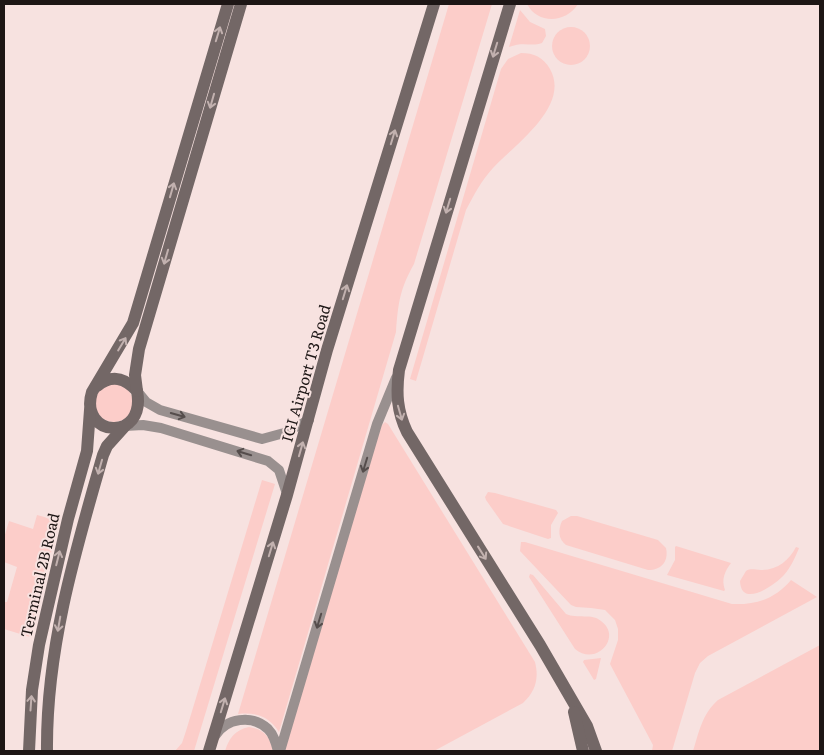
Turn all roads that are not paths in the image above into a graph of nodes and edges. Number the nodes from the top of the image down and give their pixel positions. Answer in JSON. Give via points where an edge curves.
{"nodes":[{"id":1,"x":228,"y":4,"type":"edge"},
{"id":2,"x":241,"y":4,"type":"edge"},
{"id":3,"x":434,"y":4,"type":"edge"},
{"id":4,"x":510,"y":4,"type":"edge"},
{"id":5,"x":399,"y":370,"type":"junction"},
{"id":6,"x":97,"y":386,"type":"junction"},
{"id":7,"x":138,"y":391,"type":"junction"},
{"id":8,"x":90,"y":408,"type":"junction"},
{"id":9,"x":309,"y":420,"type":"junction"},
{"id":10,"x":125,"y":426,"type":"junction"},
{"id":11,"x":287,"y":495,"type":"junction"},
{"id":12,"x":568,"y":692,"type":"junction"},
{"id":13,"x":210,"y":748,"type":"edge"},
{"id":14,"x":29,"y":751,"type":"edge"},
{"id":15,"x":47,"y":751,"type":"edge"},
{"id":16,"x":279,"y":751,"type":"edge"},
{"id":17,"x":583,"y":751,"type":"edge"},
{"id":18,"x":596,"y":751,"type":"edge"}],
"edges":[{"from":6,"to":1,"type":"main road","one_way":true,"via":[[133,323]]},
{"from":2,"to":7,"type":"main road","one_way":true,"via":[[139,349],[135,375]]},
{"from":9,"to":3,"type":"main road","name":"IGI Airport T3 Road","one_way":true,"via":[[327,350]]},
{"from":4,"to":5,"type":"main road","one_way":true},
{"from":5,"to":12,"type":"main road","one_way":true,"via":[[397,405],[407,432]]},
{"from":5,"to":16,"type":"street","one_way":true,"via":[[377,424]]},
{"from":6,"to":7,"type":"main road","via":[[110,379],[118,379]]},
{"from":6,"to":8,"type":"main road","via":[[92,392]]},
{"from":7,"to":9,"type":"street","one_way":true,"via":[[146,402],[160,410],[262,439],[284,433]]},
{"from":7,"to":10,"type":"main road","via":[[139,408],[136,416]]},
{"from":8,"to":10,"type":"main road","via":[[96,421],[102,425]]},
{"from":14,"to":8,"type":"main road","name":"Terminal 2B Road","one_way":true,"via":[[32,690],[39,645],[87,451]]},
{"from":11,"to":9,"type":"main road","name":"IGI Airport T3 Road","one_way":true},
{"from":11,"to":10,"type":"street","one_way":true,"via":[[279,470],[268,461],[160,428]]},
{"from":10,"to":15,"type":"main road","name":"Terminal 2B Road","one_way":true,"via":[[103,455],[61,608],[54,650]]},
{"from":13,"to":11,"type":"main road","name":"IGI Airport T3 Road","one_way":true},
{"from":12,"to":17,"type":"main road"},
{"from":12,"to":18,"type":"main road","via":[[588,726]]},
{"from":13,"to":16,"type":"street","via":[[225,725],[236,720],[248,720],[268,730]]}]}
